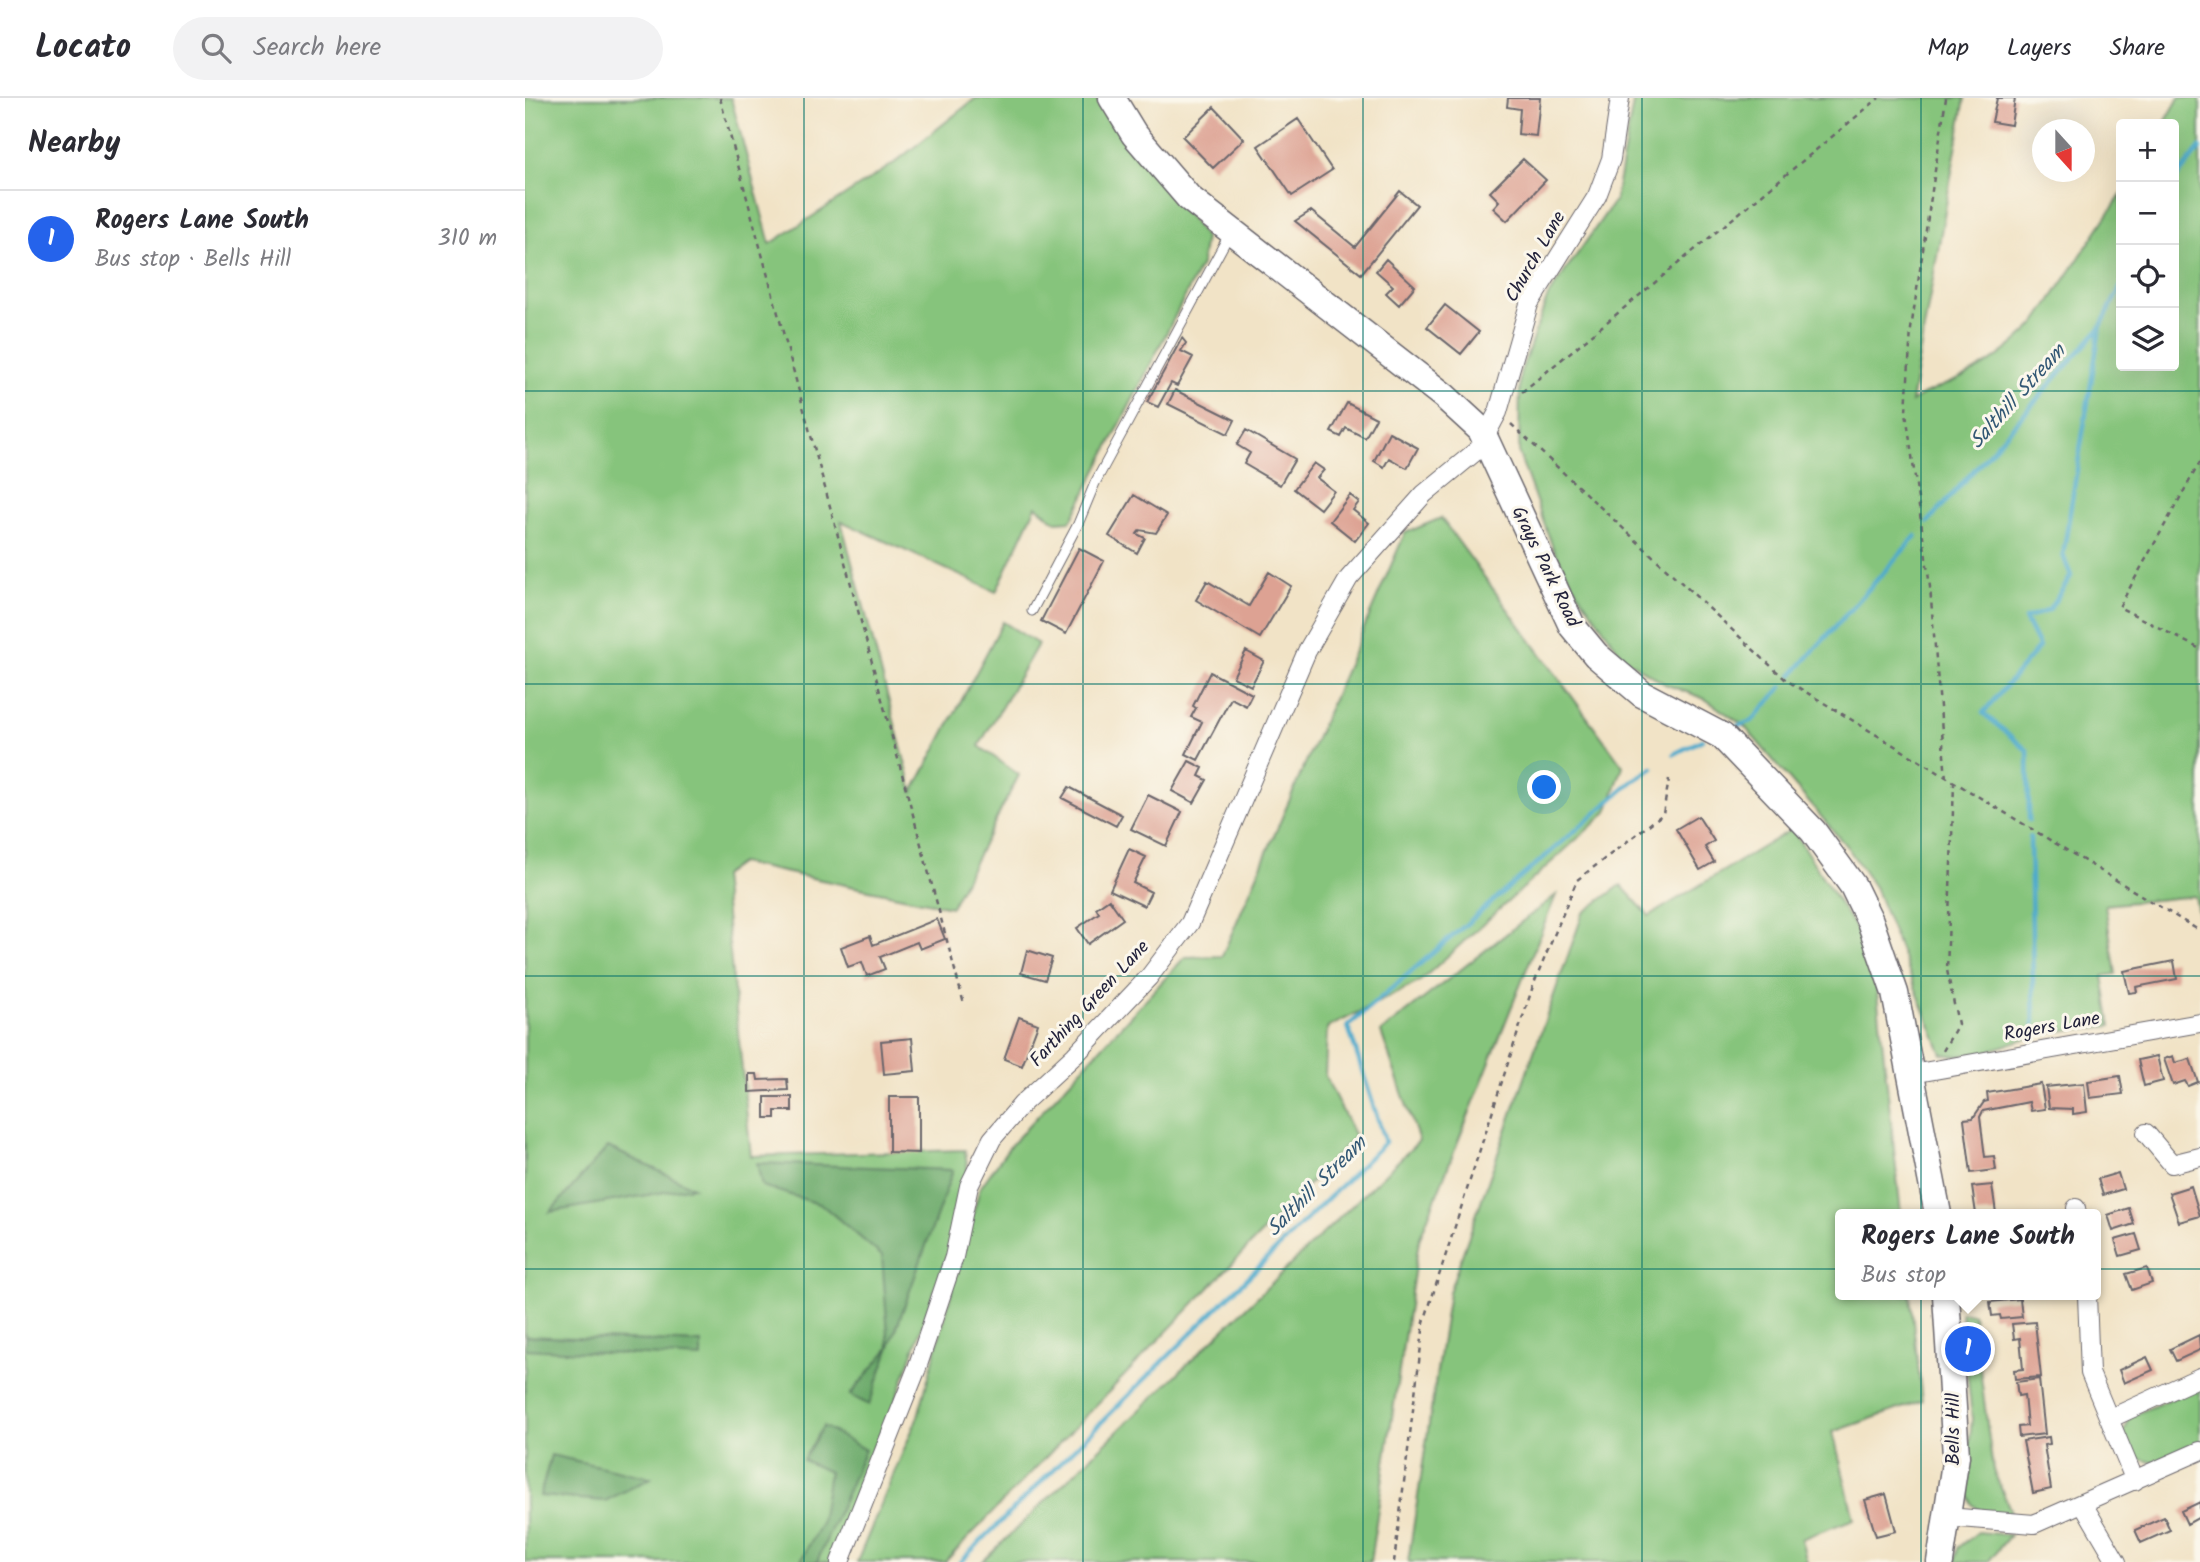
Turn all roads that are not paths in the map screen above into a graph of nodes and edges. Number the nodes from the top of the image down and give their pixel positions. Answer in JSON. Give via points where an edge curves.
{"nodes":[{"id":1,"x":1112,"y":98,"type":"edge"},
{"id":2,"x":1619,"y":98,"type":"edge"},
{"id":3,"x":1230,"y":231,"type":"junction"},
{"id":4,"x":1488,"y":428,"type":"junction"},
{"id":5,"x":1032,"y":611,"type":"dead end"},
{"id":6,"x":2200,"y":1023,"type":"edge"},
{"id":7,"x":1923,"y":1072,"type":"junction"},
{"id":8,"x":2146,"y":1133,"type":"dead end"},
{"id":9,"x":2200,"y":1157,"type":"edge"},
{"id":10,"x":1937,"y":1209,"type":"edge"},
{"id":11,"x":1946,"y":1300,"type":"edge"},
{"id":12,"x":2087,"y":1300,"type":"edge"},
{"id":13,"x":2200,"y":1377,"type":"edge"},
{"id":14,"x":2109,"y":1419,"type":"junction"},
{"id":15,"x":2200,"y":1451,"type":"edge"},
{"id":16,"x":2135,"y":1480,"type":"junction"},
{"id":17,"x":2083,"y":1504,"type":"junction"},
{"id":18,"x":1947,"y":1517,"type":"junction"},
{"id":19,"x":840,"y":1562,"type":"edge"},
{"id":20,"x":1941,"y":1562,"type":"edge"},
{"id":21,"x":2117,"y":1562,"type":"edge"}],
"edges":[{"from":1,"to":3,"type":"main road","name":"Grays Park Road","via":[[1134,134],[1189,198]]},
{"from":2,"to":4,"type":"street","name":"Church Lane","via":[[1611,159],[1597,196],[1529,303]]},
{"from":3,"to":4,"type":"main road","name":"Grays Park Road"},
{"from":3,"to":5,"type":"lane"},
{"from":4,"to":7,"type":"main road","name":"Grays Park Road","via":[[1572,626],[1596,655],[1642,694],[1722,736],[1813,831],[1853,886],[1886,963]]},
{"from":4,"to":19,"type":"street","name":"Farthing Green Lane","via":[[1349,578],[1307,651],[1189,923],[1149,977],[992,1139],[969,1186],[954,1257],[917,1368]]},
{"from":6,"to":7,"type":"street","name":"Rogers Lane"},
{"from":7,"to":10,"type":"main road"},
{"from":8,"to":9,"type":"street","via":[[2172,1164]]},
{"from":11,"to":18,"type":"main road","name":"Bells Hill","via":[[1956,1456]]},
{"from":12,"to":14,"type":"street","via":[[2089,1373]]},
{"from":13,"to":14,"type":"street"},
{"from":14,"to":16,"type":"street"},
{"from":15,"to":16,"type":"street"},
{"from":16,"to":17,"type":"street"},
{"from":17,"to":18,"type":"street","via":[[2034,1524]]},
{"from":17,"to":21,"type":"street"},
{"from":18,"to":20,"type":"main road","name":"Bells Hill"}]}
